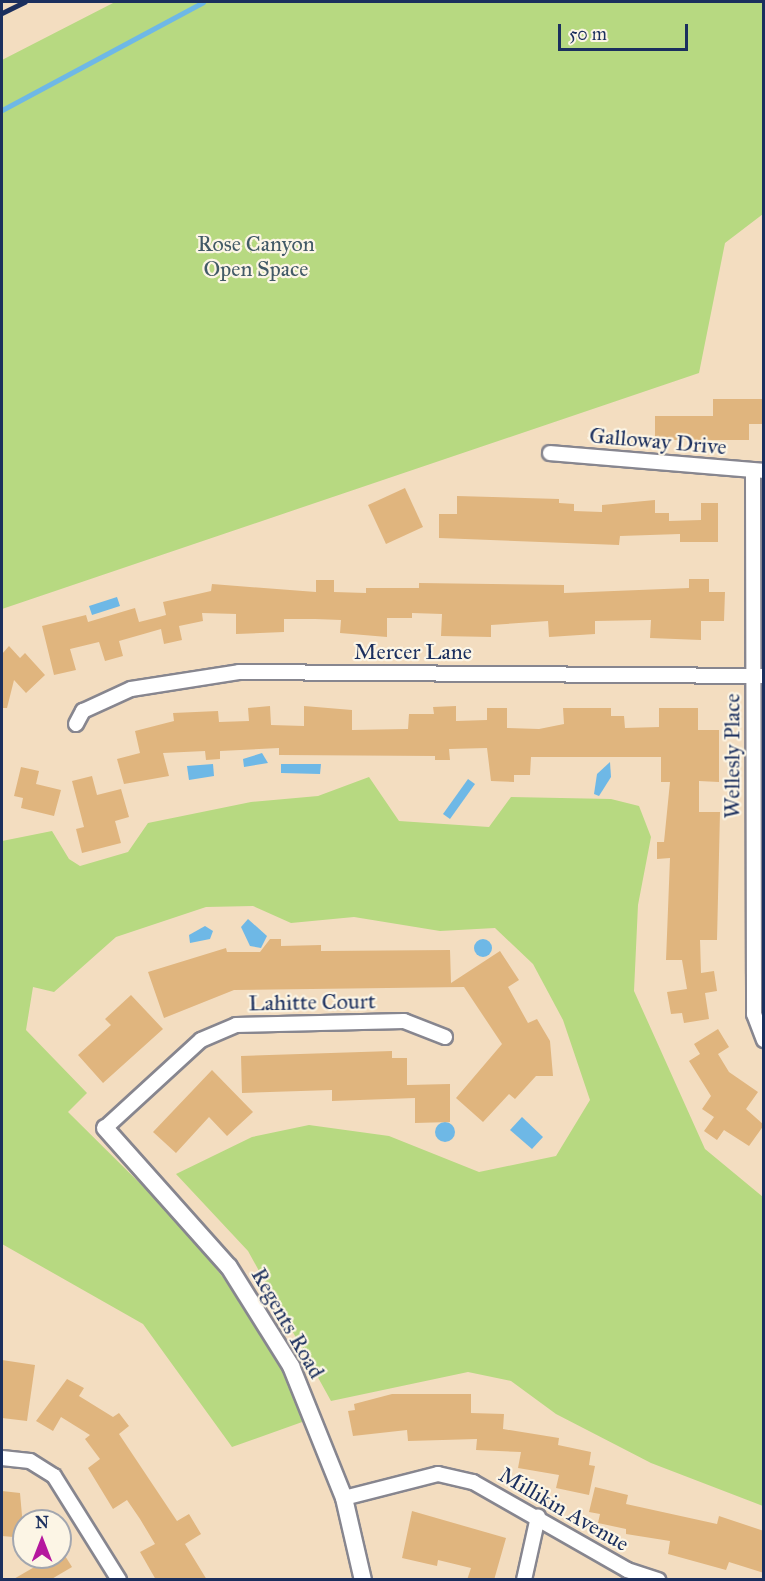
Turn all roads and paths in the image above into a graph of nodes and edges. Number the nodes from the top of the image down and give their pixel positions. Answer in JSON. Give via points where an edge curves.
{"nodes":[{"id":1,"x":550,"y":453,"type":"dead end"},
{"id":2,"x":758,"y":471,"type":"edge"},
{"id":3,"x":758,"y":676,"type":"edge"},
{"id":4,"x":76,"y":724,"type":"dead end"},
{"id":5,"x":758,"y":889,"type":"edge"},
{"id":6,"x":446,"y":1037,"type":"dead end"},
{"id":7,"x":764,"y":1040,"type":"edge"},
{"id":8,"x":105,"y":1128,"type":"joint"},
{"id":9,"x":2,"y":1458,"type":"edge"},
{"id":10,"x":344,"y":1498,"type":"junction"},
{"id":11,"x":538,"y":1517,"type":"junction"},
{"id":12,"x":119,"y":1580,"type":"edge"},
{"id":13,"x":363,"y":1580,"type":"edge"},
{"id":14,"x":524,"y":1580,"type":"edge"},
{"id":15,"x":658,"y":1580,"type":"edge"}],
"edges":[{"from":1,"to":2,"type":"street","name":"Galloway Drive"},
{"from":2,"to":3,"type":"street","name":"Wellesly Place"},
{"from":3,"to":4,"type":"street","name":"Mercer Lane","via":[[239,672],[131,689],[83,711]]},
{"from":3,"to":5,"type":"street","name":"Wellesly Place"},
{"from":5,"to":7,"type":"street","name":"Wellesly Place","via":[[754,1014]]},
{"from":6,"to":8,"type":"street","name":"Lahitte Court","via":[[404,1021],[237,1024],[196,1044]]},
{"from":8,"to":10,"type":"street","name":"Regents Road","via":[[194,1222],[260,1312],[311,1410]]},
{"from":9,"to":12,"type":"street","via":[[30,1461],[54,1476]]},
{"from":10,"to":11,"type":"street","name":"Millikin Avenue","via":[[438,1474],[473,1482]]},
{"from":10,"to":13,"type":"street","name":"Regents Road"},
{"from":11,"to":14,"type":"street"},
{"from":11,"to":15,"type":"street","name":"Millikin Avenue","via":[[627,1570]]}]}
